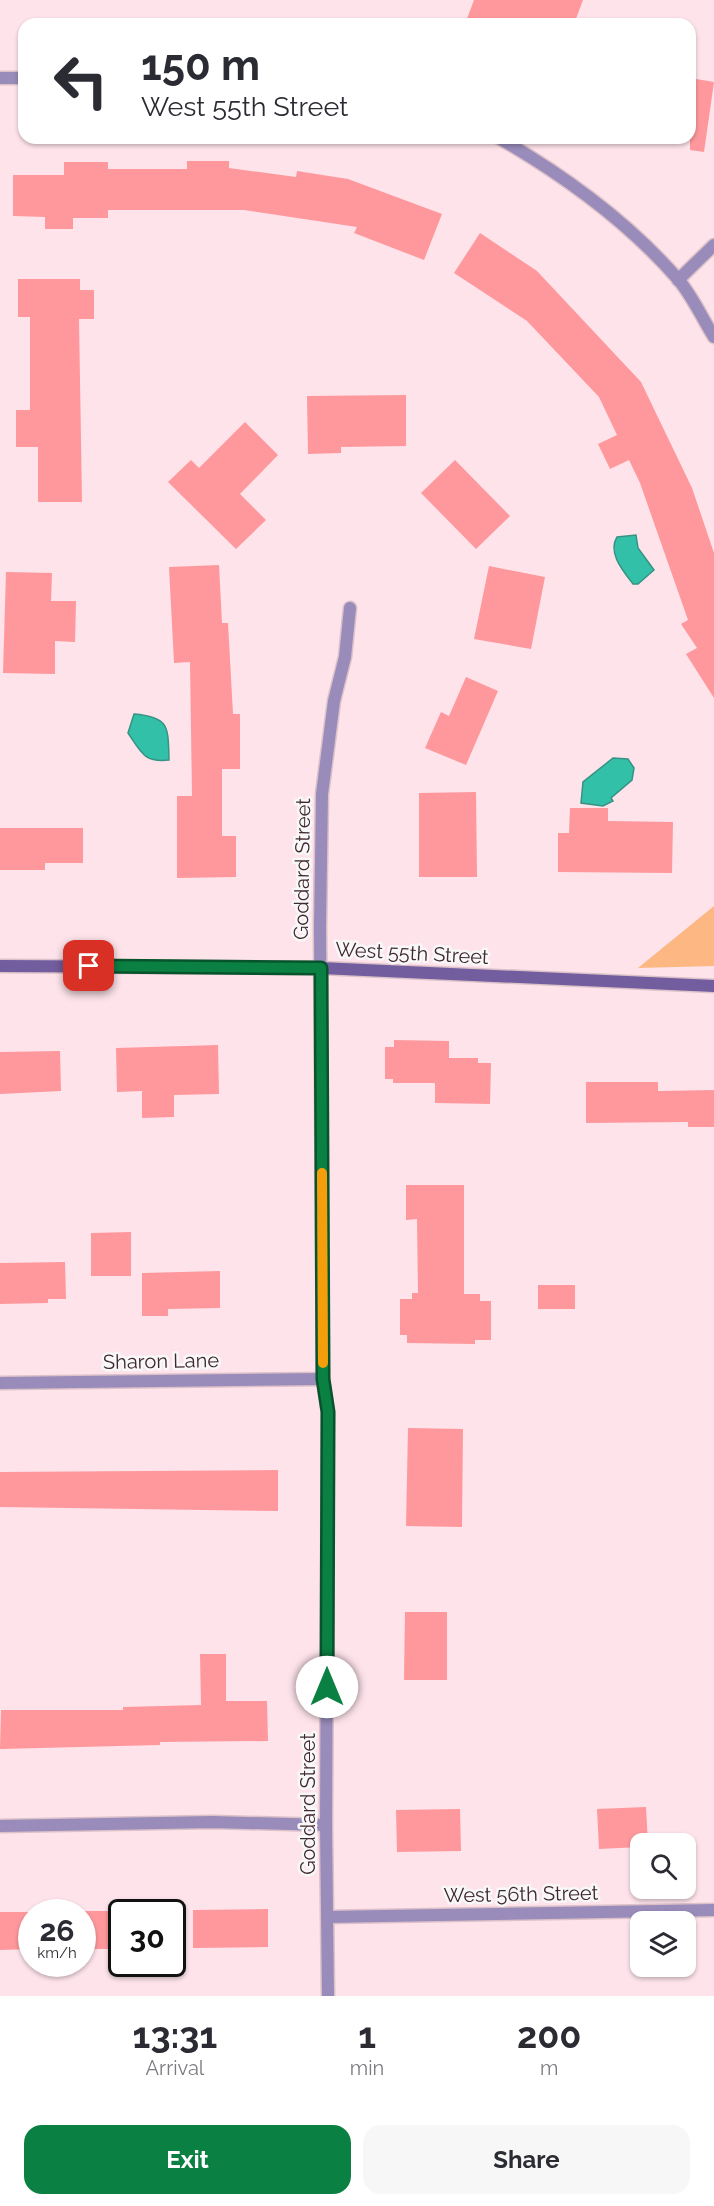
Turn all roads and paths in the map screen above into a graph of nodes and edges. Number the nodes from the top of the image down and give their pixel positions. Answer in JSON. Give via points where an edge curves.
{"nodes":[{"id":1,"x":0,"y":78,"type":"edge"},
{"id":2,"x":18,"y":78,"type":"edge"},
{"id":3,"x":510,"y":144,"type":"edge"},
{"id":4,"x":714,"y":245,"type":"edge"},
{"id":5,"x":678,"y":280,"type":"junction"},
{"id":6,"x":714,"y":337,"type":"edge"},
{"id":7,"x":350,"y":608,"type":"dead end"},
{"id":8,"x":0,"y":966,"type":"edge"},
{"id":9,"x":321,"y":968,"type":"junction"},
{"id":10,"x":714,"y":986,"type":"edge"},
{"id":11,"x":323,"y":1379,"type":"junction"},
{"id":12,"x":0,"y":1383,"type":"edge"},
{"id":13,"x":326,"y":1825,"type":"junction"},
{"id":14,"x":0,"y":1826,"type":"edge"},
{"id":15,"x":714,"y":1910,"type":"edge"},
{"id":16,"x":328,"y":1917,"type":"junction"},
{"id":17,"x":328,"y":1996,"type":"edge"}],
"edges":[{"from":1,"to":2,"type":"street"},
{"from":3,"to":5,"type":"street","via":[[551,168],[622,223]]},
{"from":4,"to":5,"type":"street"},
{"from":5,"to":6,"type":"street"},
{"from":7,"to":9,"type":"street","name":"Goddard Street","via":[[322,794]]},
{"from":8,"to":9,"type":"street","name":"West 55th Street"},
{"from":9,"to":10,"type":"street","name":"West 55th Street"},
{"from":9,"to":11,"type":"street","name":"Goddard Street"},
{"from":11,"to":12,"type":"street","name":"Sharon Lane"},
{"from":11,"to":13,"type":"street","name":"Goddard Street","via":[[328,1412]]},
{"from":13,"to":14,"type":"street","via":[[212,1822]]},
{"from":13,"to":16,"type":"street","name":"Goddard Street"},
{"from":15,"to":16,"type":"street","name":"West 56th Street"},
{"from":16,"to":17,"type":"street","name":"Goddard Street"}]}
